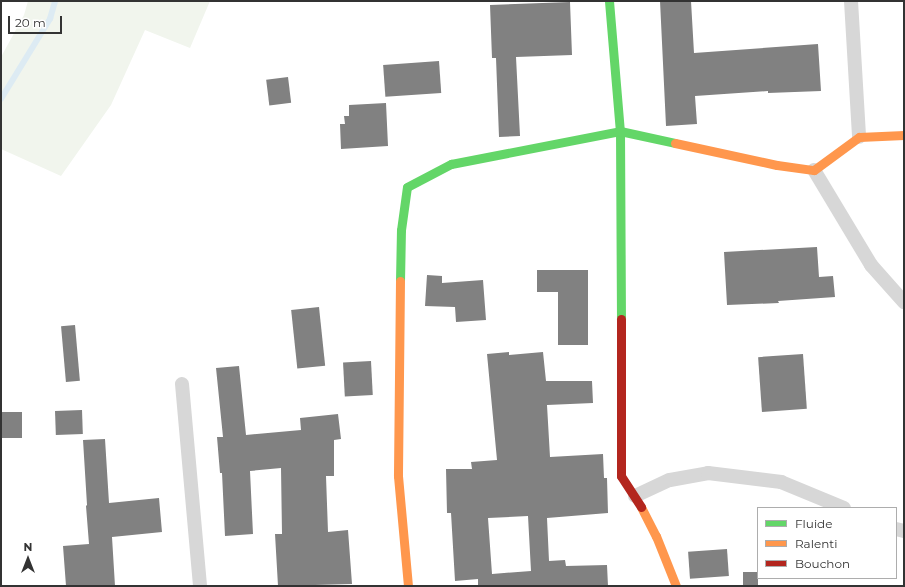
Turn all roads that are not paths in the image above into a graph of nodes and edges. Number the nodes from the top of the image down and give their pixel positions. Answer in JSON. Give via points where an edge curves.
{"nodes":[{"id":1,"x":609,"y":1,"type":"edge"},
{"id":2,"x":851,"y":1,"type":"edge"},
{"id":3,"x":620,"y":131,"type":"junction"},
{"id":4,"x":904,"y":135,"type":"edge"},
{"id":5,"x":859,"y":137,"type":"junction"},
{"id":6,"x":814,"y":170,"type":"junction"},
{"id":7,"x":904,"y":302,"type":"edge"},
{"id":8,"x":182,"y":384,"type":"dead end"},
{"id":9,"x":635,"y":496,"type":"junction"},
{"id":10,"x":842,"y":507,"type":"edge"},
{"id":11,"x":200,"y":586,"type":"edge"},
{"id":12,"x":408,"y":586,"type":"edge"},
{"id":13,"x":676,"y":586,"type":"edge"}],
"edges":[{"from":1,"to":3,"type":"street"},
{"from":2,"to":5,"type":"street"},
{"from":3,"to":6,"type":"street","via":[[776,165]]},
{"from":3,"to":9,"type":"street","via":[[621,476]]},
{"from":3,"to":12,"type":"street","via":[[450,164],[407,187],[401,230],[398,476]]},
{"from":4,"to":5,"type":"street"},
{"from":5,"to":6,"type":"street"},
{"from":6,"to":7,"type":"street","via":[[871,265]]},
{"from":8,"to":11,"type":"street"},
{"from":9,"to":10,"type":"street","via":[[670,480],[708,473],[781,482]]},
{"from":9,"to":13,"type":"street","via":[[656,536]]}]}
